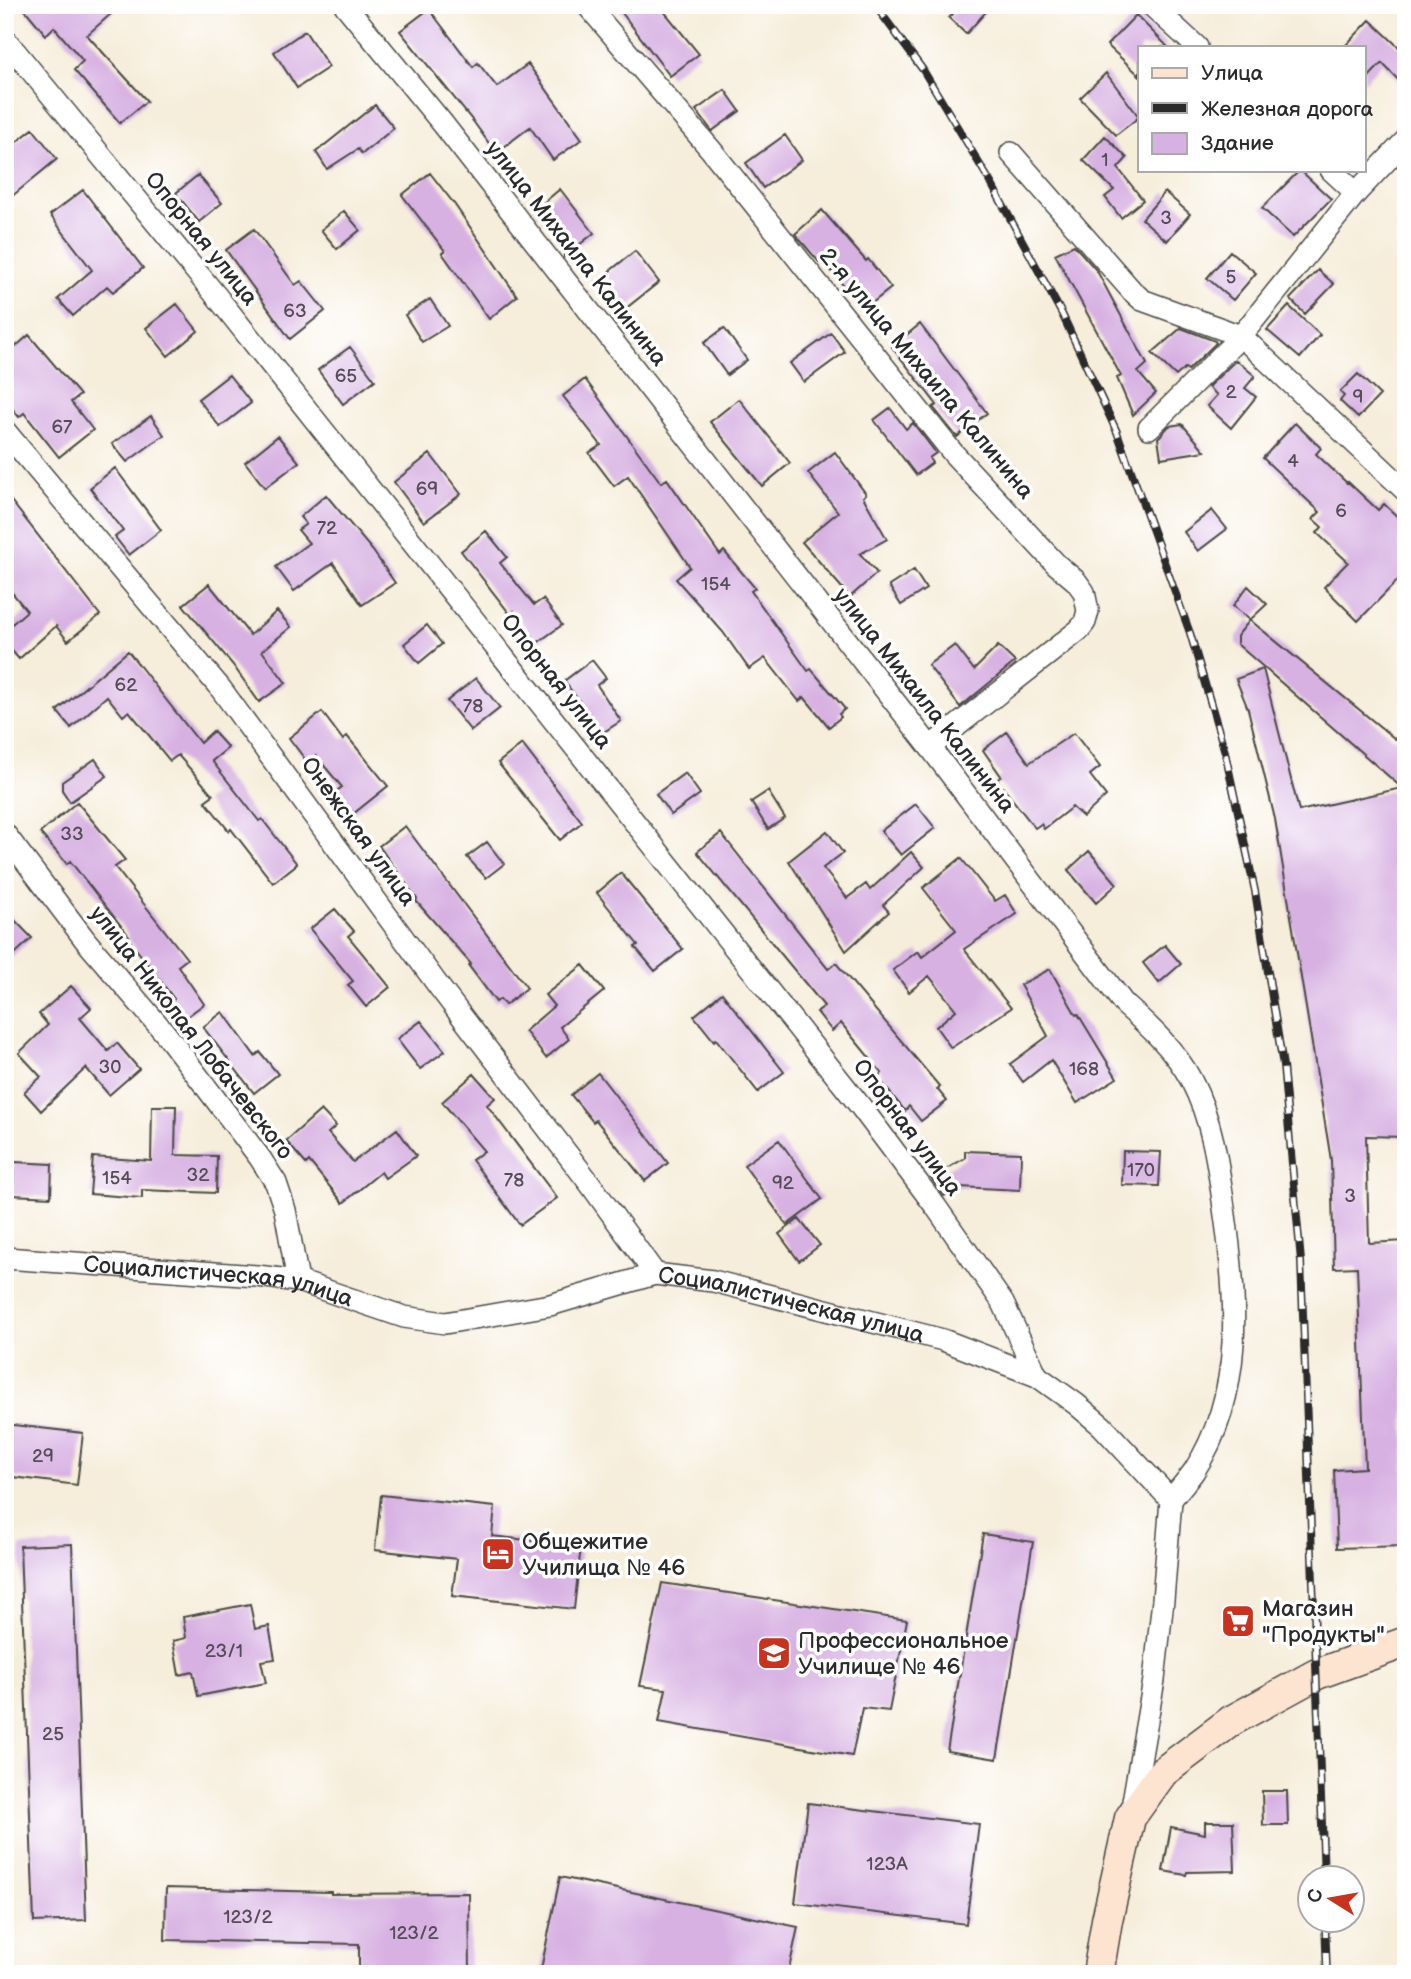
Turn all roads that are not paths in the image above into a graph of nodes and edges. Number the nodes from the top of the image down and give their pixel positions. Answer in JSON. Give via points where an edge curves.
{"nodes":[{"id":1,"x":345,"y":5,"type":"edge"},
{"id":2,"x":587,"y":5,"type":"edge"},
{"id":3,"x":1151,"y":5,"type":"edge"},
{"id":4,"x":5,"y":39,"type":"edge"},
{"id":5,"x":1196,"y":46,"type":"edge"},
{"id":6,"x":1406,"y":139,"type":"edge"},
{"id":7,"x":1011,"y":153,"type":"dead end"},
{"id":8,"x":1333,"y":172,"type":"edge"},
{"id":9,"x":1356,"y":192,"type":"junction"},
{"id":10,"x":1241,"y":336,"type":"junction"},
{"id":11,"x":1149,"y":428,"type":"dead end"},
{"id":12,"x":5,"y":431,"type":"edge"},
{"id":13,"x":1406,"y":491,"type":"edge"},
{"id":14,"x":930,"y":747,"type":"junction"},
{"id":15,"x":5,"y":834,"type":"edge"},
{"id":16,"x":5,"y":1258,"type":"edge"},
{"id":17,"x":655,"y":1274,"type":"junction"},
{"id":18,"x":298,"y":1281,"type":"junction"},
{"id":19,"x":1038,"y":1376,"type":"junction"},
{"id":20,"x":1171,"y":1500,"type":"junction"},
{"id":21,"x":1406,"y":1643,"type":"edge"},
{"id":22,"x":1130,"y":1818,"type":"junction"},
{"id":23,"x":1098,"y":1974,"type":"edge"}],
"edges":[{"from":1,"to":14,"type":"street","name":"улица Михаила Калинина"},
{"from":2,"to":14,"type":"street","name":"2-я улица Михаила Калинина","via":[[712,151],[953,453],[1084,592],[1088,611],[1079,630]]},
{"from":3,"to":5,"type":"street"},
{"from":4,"to":19,"type":"street","name":"Опорная улица","via":[[218,298],[861,1107],[1003,1303]]},
{"from":6,"to":9,"type":"street"},
{"from":7,"to":10,"type":"street","via":[[1142,300]]},
{"from":8,"to":9,"type":"street"},
{"from":9,"to":10,"type":"street"},
{"from":10,"to":11,"type":"street"},
{"from":10,"to":13,"type":"street"},
{"from":12,"to":17,"type":"street","name":"Онежская улица","via":[[229,700]]},
{"from":14,"to":20,"type":"street","name":"улица Михаила Калинина","via":[[1124,1004],[1166,1046],[1203,1106],[1220,1177],[1230,1249],[1234,1354],[1212,1436],[1194,1471]]},
{"from":15,"to":18,"type":"street","name":"улица Николая Лобачевского","via":[[260,1158],[285,1210]]},
{"from":16,"to":18,"type":"street","name":"Социалистическая улица"},
{"from":17,"to":18,"type":"street","name":"Социалистическая улица","via":[[550,1305],[445,1323],[404,1317]]},
{"from":17,"to":19,"type":"street","name":"Социалистическая улица","via":[[713,1280],[943,1340]]},
{"from":19,"to":20,"type":"street","name":"Социалистическая улица","via":[[1102,1426]]},
{"from":20,"to":22,"type":"street","via":[[1154,1680]]},
{"from":21,"to":22,"type":"main road","via":[[1317,1674],[1230,1721],[1163,1772]]},
{"from":22,"to":23,"type":"main road"}]}
